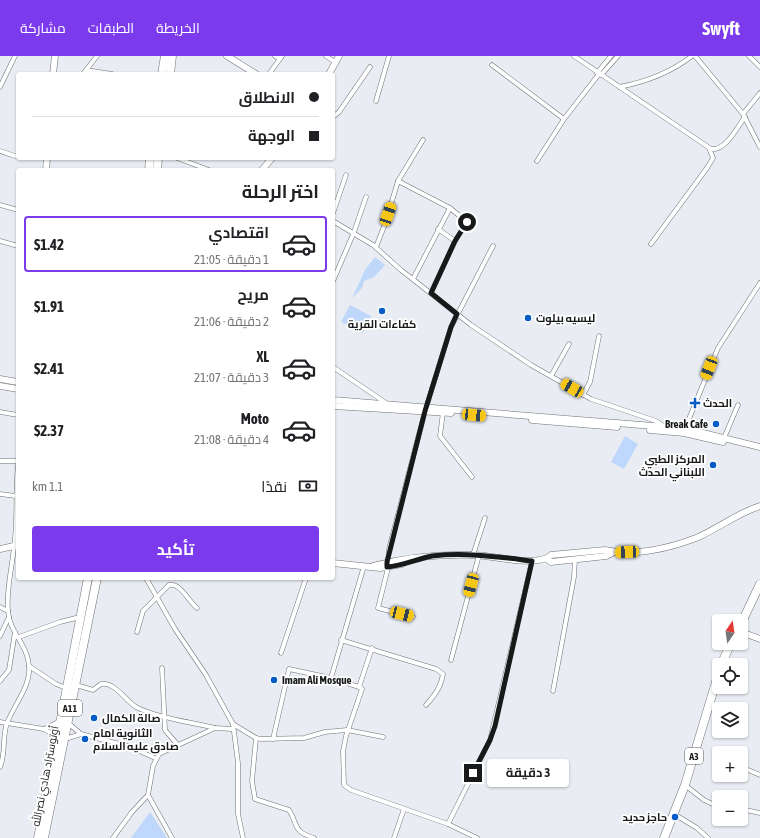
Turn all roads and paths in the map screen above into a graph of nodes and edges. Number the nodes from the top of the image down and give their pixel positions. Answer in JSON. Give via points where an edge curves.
{"nodes":[{"id":1,"x":14,"y":56,"type":"edge"},
{"id":2,"x":55,"y":56,"type":"edge"},
{"id":3,"x":97,"y":56,"type":"edge"},
{"id":4,"x":165,"y":56,"type":"edge"},
{"id":5,"x":172,"y":56,"type":"edge"},
{"id":6,"x":227,"y":56,"type":"edge"},
{"id":7,"x":275,"y":56,"type":"edge"},
{"id":8,"x":326,"y":56,"type":"edge"},
{"id":9,"x":389,"y":56,"type":"edge"},
{"id":10,"x":574,"y":56,"type":"edge"},
{"id":11,"x":611,"y":56,"type":"edge"},
{"id":12,"x":618,"y":56,"type":"edge"},
{"id":13,"x":694,"y":56,"type":"edge"},
{"id":14,"x":749,"y":56,"type":"edge"},
{"id":15,"x":281,"y":57,"type":"edge"},
{"id":16,"x":337,"y":59,"type":"edge"},
{"id":17,"x":492,"y":65,"type":"dead end"},
{"id":18,"x":370,"y":67,"type":"dead end"},
{"id":19,"x":760,"y":67,"type":"edge"},
{"id":20,"x":54,"y":72,"type":"edge"},
{"id":21,"x":84,"y":72,"type":"edge"},
{"id":22,"x":162,"y":72,"type":"edge"},
{"id":23,"x":170,"y":72,"type":"edge"},
{"id":24,"x":253,"y":72,"type":"edge"},
{"id":25,"x":271,"y":72,"type":"edge"},
{"id":26,"x":330,"y":72,"type":"edge"},
{"id":27,"x":599,"y":74,"type":"junction"},
{"id":28,"x":0,"y":86,"type":"edge"},
{"id":29,"x":619,"y":87,"type":"junction"},
{"id":30,"x":760,"y":93,"type":"edge"},
{"id":31,"x":376,"y":101,"type":"dead end"},
{"id":32,"x":335,"y":115,"type":"edge"},
{"id":33,"x":744,"y":115,"type":"junction"},
{"id":34,"x":564,"y":119,"type":"junction"},
{"id":35,"x":423,"y":140,"type":"dead end"},
{"id":36,"x":709,"y":147,"type":"junction"},
{"id":37,"x":760,"y":147,"type":"edge"},
{"id":38,"x":0,"y":152,"type":"edge"},
{"id":39,"x":15,"y":156,"type":"dead end"},
{"id":40,"x":182,"y":160,"type":"edge"},
{"id":41,"x":270,"y":160,"type":"edge"},
{"id":42,"x":537,"y":161,"type":"dead end"},
{"id":43,"x":204,"y":168,"type":"edge"},
{"id":44,"x":264,"y":168,"type":"edge"},
{"id":45,"x":346,"y":175,"type":"dead end"},
{"id":46,"x":398,"y":181,"type":"junction"},
{"id":47,"x":366,"y":196,"type":"dead end"},
{"id":48,"x":0,"y":205,"type":"edge"},
{"id":49,"x":335,"y":207,"type":"edge"},
{"id":50,"x":450,"y":208,"type":"junction"},
{"id":51,"x":16,"y":209,"type":"edge"},
{"id":52,"x":335,"y":222,"type":"edge"},
{"id":53,"x":438,"y":229,"type":"junction"},
{"id":54,"x":354,"y":232,"type":"junction"},
{"id":55,"x":0,"y":241,"type":"edge"},
{"id":56,"x":455,"y":241,"type":"junction"},
{"id":57,"x":651,"y":244,"type":"dead end"},
{"id":58,"x":16,"y":245,"type":"edge"},
{"id":59,"x":493,"y":246,"type":"dead end"},
{"id":60,"x":376,"y":247,"type":"junction"},
{"id":61,"x":335,"y":276,"type":"edge"},
{"id":62,"x":413,"y":279,"type":"junction"},
{"id":63,"x":760,"y":283,"type":"edge"},
{"id":64,"x":431,"y":293,"type":"junction"},
{"id":65,"x":457,"y":314,"type":"junction"},
{"id":66,"x":599,"y":336,"type":"dead end"},
{"id":67,"x":569,"y":344,"type":"dead end"},
{"id":68,"x":335,"y":368,"type":"edge"},
{"id":69,"x":551,"y":376,"type":"junction"},
{"id":70,"x":0,"y":379,"type":"edge"},
{"id":71,"x":16,"y":382,"type":"edge"},
{"id":72,"x":0,"y":386,"type":"edge"},
{"id":73,"x":16,"y":389,"type":"edge"},
{"id":74,"x":583,"y":394,"type":"junction"},
{"id":75,"x":335,"y":400,"type":"edge"},
{"id":76,"x":387,"y":404,"type":"junction"},
{"id":77,"x":738,"y":405,"type":"dead end"},
{"id":78,"x":335,"y":406,"type":"edge"},
{"id":79,"x":426,"y":409,"type":"junction"},
{"id":80,"x":0,"y":412,"type":"edge"},
{"id":81,"x":443,"y":412,"type":"junction"},
{"id":82,"x":16,"y":415,"type":"edge"},
{"id":83,"x":665,"y":429,"type":"junction"},
{"id":84,"x":684,"y":432,"type":"junction"},
{"id":85,"x":724,"y":438,"type":"junction"},
{"id":86,"x":760,"y":447,"type":"edge"},
{"id":87,"x":760,"y":451,"type":"edge"},
{"id":88,"x":0,"y":461,"type":"edge"},
{"id":89,"x":16,"y":461,"type":"edge"},
{"id":90,"x":472,"y":477,"type":"dead end"},
{"id":91,"x":0,"y":494,"type":"edge"},
{"id":92,"x":16,"y":496,"type":"joint"},
{"id":93,"x":760,"y":506,"type":"edge"},
{"id":94,"x":485,"y":518,"type":"dead end"},
{"id":95,"x":16,"y":546,"type":"edge"},
{"id":96,"x":0,"y":549,"type":"edge"},
{"id":97,"x":614,"y":552,"type":"junction"},
{"id":98,"x":476,"y":555,"type":"junction"},
{"id":99,"x":547,"y":559,"type":"junction"},
{"id":100,"x":575,"y":559,"type":"junction"},
{"id":101,"x":532,"y":561,"type":"junction"},
{"id":102,"x":335,"y":563,"type":"edge"},
{"id":103,"x":387,"y":565,"type":"junction"},
{"id":104,"x":364,"y":566,"type":"junction"},
{"id":105,"x":88,"y":580,"type":"edge"},
{"id":106,"x":97,"y":580,"type":"edge"},
{"id":107,"x":147,"y":580,"type":"edge"},
{"id":108,"x":305,"y":580,"type":"edge"},
{"id":109,"x":760,"y":584,"type":"edge"},
{"id":110,"x":156,"y":598,"type":"junction"},
{"id":111,"x":0,"y":607,"type":"edge"},
{"id":112,"x":197,"y":608,"type":"dead end"},
{"id":113,"x":8,"y":611,"type":"junction"},
{"id":114,"x":746,"y":614,"type":"edge"},
{"id":115,"x":9,"y":617,"type":"junction"},
{"id":116,"x":80,"y":617,"type":"junction"},
{"id":117,"x":413,"y":617,"type":"dead end"},
{"id":118,"x":748,"y":631,"type":"edge"},
{"id":119,"x":15,"y":632,"type":"junction"},
{"id":120,"x":137,"y":632,"type":"dead end"},
{"id":121,"x":748,"y":633,"type":"edge"},
{"id":122,"x":752,"y":634,"type":"junction"},
{"id":123,"x":0,"y":636,"type":"edge"},
{"id":124,"x":19,"y":637,"type":"junction"},
{"id":125,"x":760,"y":639,"type":"edge"},
{"id":126,"x":341,"y":640,"type":"junction"},
{"id":127,"x":372,"y":648,"type":"junction"},
{"id":128,"x":281,"y":653,"type":"dead end"},
{"id":129,"x":451,"y":660,"type":"dead end"},
{"id":130,"x":30,"y":666,"type":"junction"},
{"id":131,"x":162,"y":668,"type":"dead end"},
{"id":132,"x":331,"y":678,"type":"junction"},
{"id":133,"x":0,"y":682,"type":"edge"},
{"id":134,"x":74,"y":684,"type":"junction"},
{"id":135,"x":359,"y":686,"type":"junction"},
{"id":136,"x":66,"y":688,"type":"junction"},
{"id":137,"x":553,"y":690,"type":"dead end"},
{"id":138,"x":712,"y":694,"type":"edge"},
{"id":139,"x":426,"y":705,"type":"dead end"},
{"id":140,"x":709,"y":705,"type":"junction"},
{"id":141,"x":712,"y":706,"type":"edge"},
{"id":142,"x":163,"y":715,"type":"junction"},
{"id":143,"x":64,"y":721,"type":"junction"},
{"id":144,"x":0,"y":722,"type":"edge"},
{"id":145,"x":7,"y":724,"type":"junction"},
{"id":146,"x":233,"y":724,"type":"junction"},
{"id":147,"x":215,"y":728,"type":"junction"},
{"id":148,"x":44,"y":729,"type":"junction"},
{"id":149,"x":232,"y":729,"type":"junction"},
{"id":150,"x":347,"y":730,"type":"junction"},
{"id":151,"x":81,"y":734,"type":"junction"},
{"id":152,"x":383,"y":737,"type":"dead end"},
{"id":153,"x":60,"y":738,"type":"junction"},
{"id":154,"x":256,"y":738,"type":"junction"},
{"id":155,"x":273,"y":739,"type":"junction"},
{"id":156,"x":177,"y":744,"type":"junction"},
{"id":157,"x":156,"y":758,"type":"junction"},
{"id":158,"x":0,"y":767,"type":"edge"},
{"id":159,"x":748,"y":770,"type":"edge"},
{"id":160,"x":760,"y":775,"type":"edge"},
{"id":161,"x":685,"y":785,"type":"junction"},
{"id":162,"x":148,"y":795,"type":"junction"},
{"id":163,"x":712,"y":804,"type":"edge"},
{"id":164,"x":404,"y":809,"type":"junction"},
{"id":165,"x":748,"y":810,"type":"edge"},
{"id":166,"x":760,"y":813,"type":"edge"},
{"id":167,"x":674,"y":814,"type":"junction"},
{"id":168,"x":448,"y":824,"type":"junction"},
{"id":169,"x":38,"y":838,"type":"edge"},
{"id":170,"x":44,"y":838,"type":"edge"},
{"id":171,"x":113,"y":838,"type":"edge"},
{"id":172,"x":172,"y":838,"type":"edge"},
{"id":173,"x":243,"y":838,"type":"edge"},
{"id":174,"x":314,"y":838,"type":"edge"},
{"id":175,"x":394,"y":838,"type":"edge"},
{"id":176,"x":477,"y":838,"type":"edge"},
{"id":177,"x":664,"y":838,"type":"edge"},
{"id":178,"x":708,"y":838,"type":"edge"}],
"edges":[{"from":1,"to":28,"type":"street"},
{"from":2,"to":20,"type":"street"},
{"from":3,"to":21,"type":"street"},
{"from":4,"to":22,"type":"highway"},
{"from":5,"to":23,"type":"highway"},
{"from":6,"to":24,"type":"street"},
{"from":7,"to":15,"type":"street"},
{"from":8,"to":16,"type":"street"},
{"from":9,"to":31,"type":"street"},
{"from":10,"to":27,"type":"street"},
{"from":11,"to":27,"type":"street"},
{"from":12,"to":27,"type":"street"},
{"from":13,"to":29,"type":"street","via":[[658,76]]},
{"from":13,"to":33,"type":"street"},
{"from":14,"to":19,"type":"street"},
{"from":15,"to":25,"type":"street"},
{"from":16,"to":26,"type":"street"},
{"from":17,"to":34,"type":"street"},
{"from":18,"to":32,"type":"street"},
{"from":27,"to":29,"type":"street"},
{"from":27,"to":34,"type":"street"},
{"from":29,"to":36,"type":"street"},
{"from":30,"to":33,"type":"street"},
{"from":33,"to":36,"type":"street","via":[[723,146],[716,149]]},
{"from":33,"to":37,"type":"street"},
{"from":34,"to":42,"type":"street"},
{"from":35,"to":46,"type":"street"},
{"from":36,"to":57,"type":"street","via":[[713,158]]},
{"from":38,"to":39,"type":"street"},
{"from":40,"to":43,"type":"street"},
{"from":41,"to":44,"type":"street"},
{"from":45,"to":49,"type":"street"},
{"from":46,"to":50,"type":"street"},
{"from":46,"to":60,"type":"street"},
{"from":47,"to":54,"type":"street"},
{"from":48,"to":51,"type":"street"},
{"from":50,"to":53,"type":"street"},
{"from":50,"to":56,"type":"street","via":[[467,222]]},
{"from":52,"to":54,"type":"street"},
{"from":53,"to":56,"type":"street"},
{"from":53,"to":62,"type":"street"},
{"from":54,"to":60,"type":"street"},
{"from":54,"to":61,"type":"street"},
{"from":55,"to":58,"type":"street"},
{"from":56,"to":64,"type":"street"},
{"from":59,"to":65,"type":"street"},
{"from":60,"to":62,"type":"street"},
{"from":62,"to":64,"type":"street"},
{"from":63,"to":84,"type":"street","via":[[718,348]]},
{"from":64,"to":65,"type":"street"},
{"from":65,"to":69,"type":"street"},
{"from":65,"to":79,"type":"street"},
{"from":66,"to":74,"type":"street","via":[[590,382]]},
{"from":67,"to":69,"type":"street"},
{"from":68,"to":76,"type":"street"},
{"from":69,"to":74,"type":"street"},
{"from":70,"to":71,"type":"street"},
{"from":72,"to":73,"type":"street"},
{"from":74,"to":83,"type":"street","via":[[656,421]]},
{"from":75,"to":76,"type":"street"},
{"from":76,"to":79,"type":"street"},
{"from":77,"to":85,"type":"street"},
{"from":78,"to":79,"type":"street"},
{"from":79,"to":81,"type":"street"},
{"from":79,"to":83,"type":"street"},
{"from":79,"to":103,"type":"street"},
{"from":80,"to":82,"type":"street"},
{"from":81,"to":83,"type":"street"},
{"from":81,"to":90,"type":"street","via":[[440,436]]},
{"from":83,"to":84,"type":"street"},
{"from":84,"to":85,"type":"street"},
{"from":84,"to":87,"type":"street"},
{"from":85,"to":86,"type":"street"},
{"from":88,"to":89,"type":"street"},
{"from":91,"to":92,"type":"street"},
{"from":92,"to":95,"type":"street"},
{"from":93,"to":97,"type":"street","via":[[697,538],[668,547]]},
{"from":94,"to":98,"type":"street"},
{"from":95,"to":96,"type":"street"},
{"from":95,"to":113,"type":"street"},
{"from":97,"to":99,"type":"street","via":[[605,550],[551,555]]},
{"from":97,"to":100,"type":"street","via":[[606,556]]},
{"from":98,"to":101,"type":"street"},
{"from":98,"to":103,"type":"street","via":[[433,556]]},
{"from":98,"to":129,"type":"street"},
{"from":99,"to":100,"type":"street","via":[[551,562]]},
{"from":99,"to":101,"type":"street"},
{"from":100,"to":137,"type":"street"},
{"from":101,"to":168,"type":"street","via":[[490,740]]},
{"from":102,"to":104,"type":"street"},
{"from":103,"to":104,"type":"street"},
{"from":103,"to":117,"type":"street","via":[[378,608]]},
{"from":104,"to":126,"type":"street"},
{"from":105,"to":116,"type":"highway","name":"أوتوستراد هادي نصرالله","number":"A11"},
{"from":106,"to":134,"type":"highway","name":"أوتوستراد هادي نصرالله","number":"A11"},
{"from":107,"to":110,"type":"street"},
{"from":108,"to":128,"type":"street"},
{"from":109,"to":114,"type":"highway"},
{"from":110,"to":112,"type":"street","via":[[173,584]]},
{"from":110,"to":120,"type":"street","via":[[143,611]]},
{"from":110,"to":146,"type":"street","via":[[206,675]]},
{"from":111,"to":113,"type":"street"},
{"from":113,"to":115,"type":"street"},
{"from":115,"to":119,"type":"street"},
{"from":115,"to":123,"type":"street"},
{"from":116,"to":124,"type":"street"},
{"from":116,"to":136,"type":"highway","name":"أوتوستراد هادي نصرالله","number":"A11"},
{"from":118,"to":122,"type":"street"},
{"from":119,"to":124,"type":"street"},
{"from":119,"to":133,"type":"street","via":[[9,670]]},
{"from":121,"to":122,"type":"street"},
{"from":122,"to":125,"type":"street"},
{"from":124,"to":130,"type":"street"},
{"from":126,"to":127,"type":"street"},
{"from":126,"to":132,"type":"street"},
{"from":127,"to":135,"type":"street"},
{"from":127,"to":139,"type":"street","via":[[436,669],[443,674],[442,683],[436,694]]},
{"from":130,"to":136,"type":"street"},
{"from":130,"to":145,"type":"street","via":[[26,683]]},
{"from":131,"to":142,"type":"street"},
{"from":132,"to":135,"type":"street"},
{"from":132,"to":155,"type":"street","via":[[289,670]]},
{"from":134,"to":142,"type":"street","via":[[93,690],[101,684],[108,684],[136,706]]},
{"from":134,"to":143,"type":"highway","name":"أوتوستراد هادي نصرالله","number":"A11"},
{"from":135,"to":150,"type":"street","via":[[362,693]]},
{"from":136,"to":143,"type":"highway","name":"أوتوستراد هادي نصرالله","number":"A11"},
{"from":138,"to":140,"type":"highway","number":"A3"},
{"from":140,"to":141,"type":"street"},
{"from":140,"to":161,"type":"highway","number":"A3"},
{"from":142,"to":147,"type":"street"},
{"from":142,"to":156,"type":"street","via":[[165,732]]},
{"from":143,"to":148,"type":"street"},
{"from":143,"to":151,"type":"street"},
{"from":143,"to":153,"type":"highway","name":"أوتوستراد هادي نصرالله","number":"A11"},
{"from":144,"to":145,"type":"street"},
{"from":145,"to":148,"type":"street"},
{"from":145,"to":158,"type":"street"},
{"from":146,"to":149,"type":"street"},
{"from":146,"to":154,"type":"street"},
{"from":147,"to":149,"type":"street"},
{"from":147,"to":156,"type":"street"},
{"from":148,"to":153,"type":"street"},
{"from":149,"to":173,"type":"street","via":[[238,763],[238,814]]},
{"from":150,"to":152,"type":"street"},
{"from":150,"to":155,"type":"street","via":[[325,732],[304,738]]},
{"from":150,"to":164,"type":"street","via":[[343,750],[346,788]]},
{"from":151,"to":153,"type":"street"},
{"from":151,"to":157,"type":"street","via":[[131,747]]},
{"from":153,"to":169,"type":"highway","name":"أوتوستراد هادي نصرالله","number":"A11"},
{"from":153,"to":170,"type":"highway","name":"أوتوستراد هادي نصرالله","number":"A11"},
{"from":154,"to":155,"type":"street"},
{"from":154,"to":174,"type":"street","via":[[252,781],[255,799],[289,810],[298,830]]},
{"from":156,"to":157,"type":"street"},
{"from":157,"to":162,"type":"street"},
{"from":159,"to":160,"type":"street"},
{"from":161,"to":163,"type":"street"},
{"from":161,"to":167,"type":"highway","number":"A3"},
{"from":162,"to":171,"type":"street"},
{"from":162,"to":172,"type":"street"},
{"from":164,"to":168,"type":"street"},
{"from":164,"to":175,"type":"street"},
{"from":165,"to":166,"type":"street"},
{"from":167,"to":177,"type":"highway","number":"A3"},
{"from":167,"to":178,"type":"street"},
{"from":168,"to":176,"type":"street"}]}
